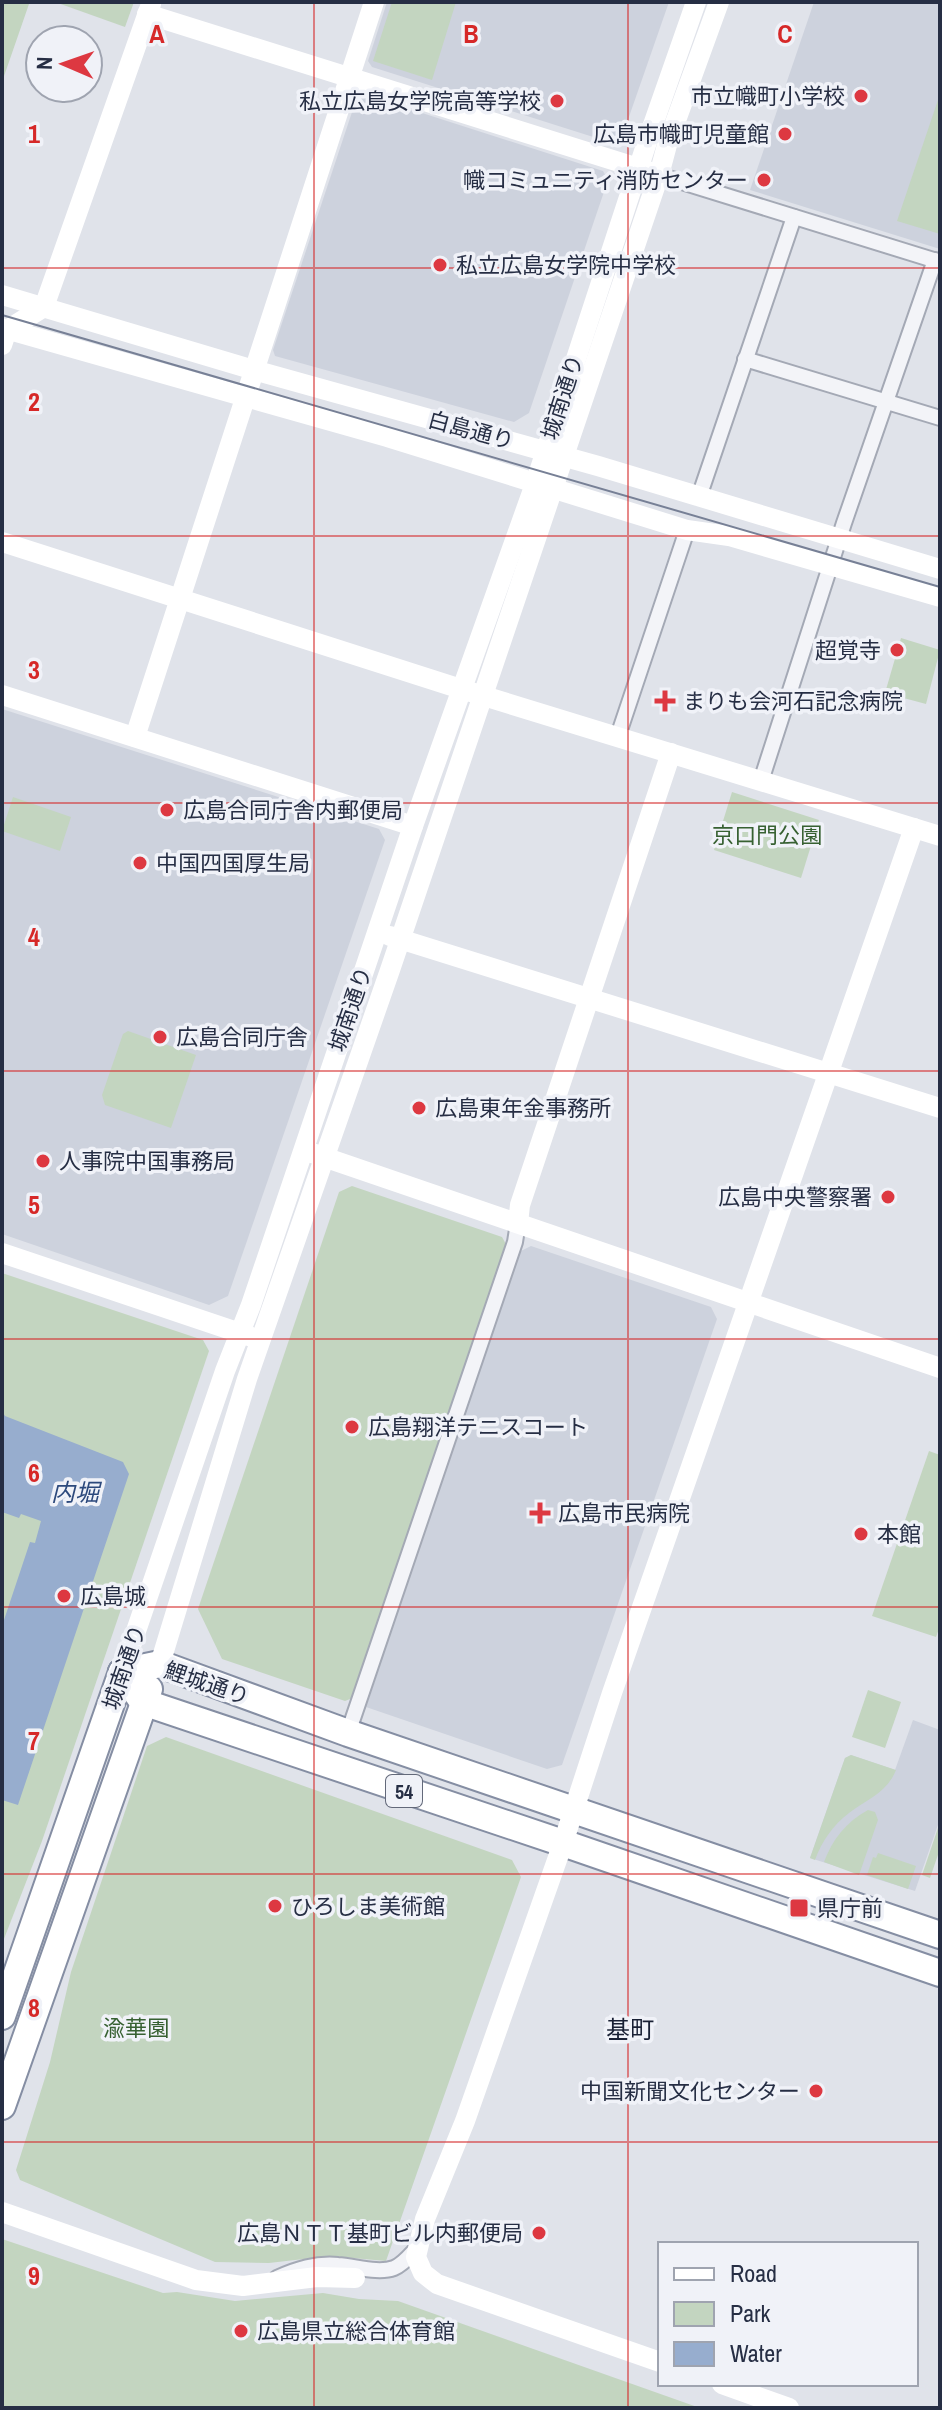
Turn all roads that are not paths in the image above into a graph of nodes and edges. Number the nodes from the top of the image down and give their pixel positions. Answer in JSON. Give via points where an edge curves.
{"nodes":[{"id":1,"x":374,"y":2,"type":"edge"},
{"id":2,"x":696,"y":2,"type":"edge"},
{"id":3,"x":719,"y":2,"type":"edge"},
{"id":4,"x":149,"y":8,"type":"edge"},
{"id":5,"x":351,"y":78,"type":"junction"},
{"id":6,"x":638,"y":169,"type":"junction"},
{"id":7,"x":659,"y":175,"type":"junction"},
{"id":8,"x":794,"y":217,"type":"junction"},
{"id":9,"x":938,"y":261,"type":"edge"},
{"id":10,"x":2,"y":295,"type":"edge"},
{"id":11,"x":44,"y":307,"type":"junction"},
{"id":12,"x":4,"y":334,"type":"edge"},
{"id":13,"x":745,"y":359,"type":"junction"},
{"id":14,"x":254,"y":370,"type":"junction"},
{"id":15,"x":245,"y":397,"type":"junction"},
{"id":16,"x":886,"y":402,"type":"junction"},
{"id":17,"x":940,"y":418,"type":"edge"},
{"id":18,"x":554,"y":454,"type":"junction"},
{"id":19,"x":544,"y":486,"type":"junction"},
{"id":20,"x":699,"y":497,"type":"junction"},
{"id":21,"x":687,"y":530,"type":"junction"},
{"id":22,"x":839,"y":539,"type":"junction"},
{"id":23,"x":2,"y":542,"type":"edge"},
{"id":24,"x":832,"y":564,"type":"junction"},
{"id":25,"x":940,"y":569,"type":"edge"},
{"id":26,"x":940,"y":597,"type":"edge"},
{"id":27,"x":182,"y":598,"type":"junction"},
{"id":28,"x":461,"y":689,"type":"junction"},
{"id":29,"x":2,"y":695,"type":"edge"},
{"id":30,"x":482,"y":696,"type":"junction"},
{"id":31,"x":618,"y":736,"type":"junction"},
{"id":32,"x":135,"y":737,"type":"junction"},
{"id":33,"x":671,"y":753,"type":"junction"},
{"id":34,"x":761,"y":781,"type":"junction"},
{"id":35,"x":413,"y":826,"type":"junction"},
{"id":36,"x":914,"y":828,"type":"junction"},
{"id":37,"x":940,"y":836,"type":"edge"},
{"id":38,"x":377,"y":932,"type":"junction"},
{"id":39,"x":400,"y":939,"type":"junction"},
{"id":40,"x":590,"y":999,"type":"junction"},
{"id":41,"x":827,"y":1074,"type":"junction"},
{"id":42,"x":940,"y":1108,"type":"edge"},
{"id":43,"x":302,"y":1149,"type":"junction"},
{"id":44,"x":323,"y":1157,"type":"junction"},
{"id":45,"x":518,"y":1223,"type":"junction"},
{"id":46,"x":2,"y":1253,"type":"edge"},
{"id":47,"x":748,"y":1302,"type":"junction"},
{"id":48,"x":239,"y":1333,"type":"junction"},
{"id":49,"x":261,"y":1340,"type":"junction"},
{"id":50,"x":940,"y":1368,"type":"edge"},
{"id":51,"x":160,"y":1664,"type":"junction"},
{"id":52,"x":122,"y":1672,"type":"junction"},
{"id":53,"x":143,"y":1702,"type":"junction"},
{"id":54,"x":348,"y":1733,"type":"junction"},
{"id":55,"x":573,"y":1809,"type":"junction"},
{"id":56,"x":563,"y":1843,"type":"junction"},
{"id":57,"x":940,"y":1935,"type":"edge"},
{"id":58,"x":940,"y":1973,"type":"edge"},
{"id":59,"x":2,"y":2016,"type":"edge"},
{"id":60,"x":2,"y":2106,"type":"edge"},
{"id":61,"x":2,"y":2212,"type":"edge"},
{"id":62,"x":418,"y":2247,"type":"junction"},
{"id":63,"x":355,"y":2278,"type":"dead end"},
{"id":64,"x":262,"y":2285,"type":"junction"},
{"id":65,"x":658,"y":2361,"type":"edge"},
{"id":66,"x":728,"y":2386,"type":"edge"},
{"id":67,"x":789,"y":2408,"type":"edge"}],
"edges":[{"from":1,"to":5,"type":"street"},
{"from":2,"to":6,"type":"street","name":"城南通り"},
{"from":3,"to":7,"type":"street","name":"城南通り"},
{"from":4,"to":5,"type":"street"},
{"from":4,"to":11,"type":"street"},
{"from":5,"to":6,"type":"street"},
{"from":5,"to":14,"type":"street"},
{"from":6,"to":7,"type":"street"},
{"from":6,"to":18,"type":"street","name":"城南通り"},
{"from":7,"to":8,"type":"street"},
{"from":7,"to":18,"type":"street","name":"城南通り"},
{"from":8,"to":9,"type":"street"},
{"from":8,"to":13,"type":"street"},
{"from":9,"to":16,"type":"street"},
{"from":10,"to":11,"type":"street","name":"白島通り"},
{"from":11,"to":12,"type":"street"},
{"from":11,"to":14,"type":"street","name":"白島通り"},
{"from":12,"to":15,"type":"street","name":"白島通り","via":[[114,358]]},
{"from":13,"to":16,"type":"street"},
{"from":13,"to":20,"type":"street"},
{"from":14,"to":15,"type":"street"},
{"from":14,"to":18,"type":"street","name":"白島通り"},
{"from":15,"to":19,"type":"street","name":"白島通り"},
{"from":15,"to":27,"type":"street"},
{"from":16,"to":17,"type":"street"},
{"from":16,"to":22,"type":"street"},
{"from":18,"to":19,"type":"street","name":"城南通り"},
{"from":18,"to":20,"type":"street","name":"白島通り"},
{"from":19,"to":21,"type":"street","name":"白島通り"},
{"from":19,"to":28,"type":"street","name":"城南通り"},
{"from":19,"to":30,"type":"street","name":"城南通り"},
{"from":20,"to":22,"type":"street","name":"白島通り"},
{"from":21,"to":24,"type":"street","name":"白島通り"},
{"from":21,"to":31,"type":"street"},
{"from":22,"to":24,"type":"street"},
{"from":22,"to":25,"type":"street","name":"白島通り"},
{"from":23,"to":27,"type":"street"},
{"from":24,"to":26,"type":"street","name":"白島通り"},
{"from":24,"to":34,"type":"street"},
{"from":27,"to":28,"type":"street"},
{"from":27,"to":32,"type":"street"},
{"from":28,"to":30,"type":"street"},
{"from":28,"to":35,"type":"street","name":"城南通り"},
{"from":29,"to":32,"type":"street"},
{"from":30,"to":31,"type":"street"},
{"from":30,"to":39,"type":"street","name":"城南通り"},
{"from":31,"to":33,"type":"street"},
{"from":32,"to":35,"type":"street"},
{"from":33,"to":34,"type":"street"},
{"from":33,"to":40,"type":"street"},
{"from":34,"to":36,"type":"street"},
{"from":35,"to":38,"type":"street","name":"城南通り"},
{"from":36,"to":37,"type":"street"},
{"from":36,"to":41,"type":"street"},
{"from":38,"to":39,"type":"street"},
{"from":38,"to":43,"type":"street","name":"城南通り"},
{"from":39,"to":40,"type":"street"},
{"from":39,"to":44,"type":"street","name":"城南通り"},
{"from":40,"to":41,"type":"street"},
{"from":40,"to":45,"type":"street"},
{"from":41,"to":42,"type":"street"},
{"from":41,"to":47,"type":"street"},
{"from":43,"to":44,"type":"street"},
{"from":43,"to":48,"type":"street","name":"城南通り"},
{"from":44,"to":45,"type":"street"},
{"from":44,"to":49,"type":"street","name":"城南通り"},
{"from":45,"to":47,"type":"street"},
{"from":45,"to":54,"type":"street"},
{"from":46,"to":48,"type":"street"},
{"from":47,"to":50,"type":"street"},
{"from":47,"to":55,"type":"street"},
{"from":48,"to":49,"type":"street"},
{"from":48,"to":52,"type":"street","name":"城南通り"},
{"from":49,"to":51,"type":"street","name":"城南通り"},
{"from":51,"to":52,"type":"highway","name":"鯉城通り"},
{"from":51,"to":53,"type":"highway","name":"城南通り"},
{"from":51,"to":54,"type":"highway","name":"鯉城通り","number":"54"},
{"from":52,"to":53,"type":"highway","name":"鯉城通り"},
{"from":52,"to":59,"type":"highway","name":"城南通り"},
{"from":53,"to":56,"type":"highway","name":"鯉城通り","number":"54"},
{"from":53,"to":60,"type":"highway","name":"城南通り"},
{"from":54,"to":55,"type":"highway","name":"鯉城通り","number":"54"},
{"from":55,"to":56,"type":"street"},
{"from":55,"to":57,"type":"highway","name":"鯉城通り","number":"54"},
{"from":56,"to":58,"type":"highway","name":"鯉城通り","number":"54"},
{"from":56,"to":62,"type":"street"},
{"from":61,"to":64,"type":"street","via":[[196,2280]]},
{"from":62,"to":64,"type":"street","via":[[393,2268],[316,2265]]},
{"from":62,"to":65,"type":"street","via":[[418,2265],[437,2284]]},
{"from":63,"to":64,"type":"street"},
{"from":66,"to":67,"type":"street"}]}
